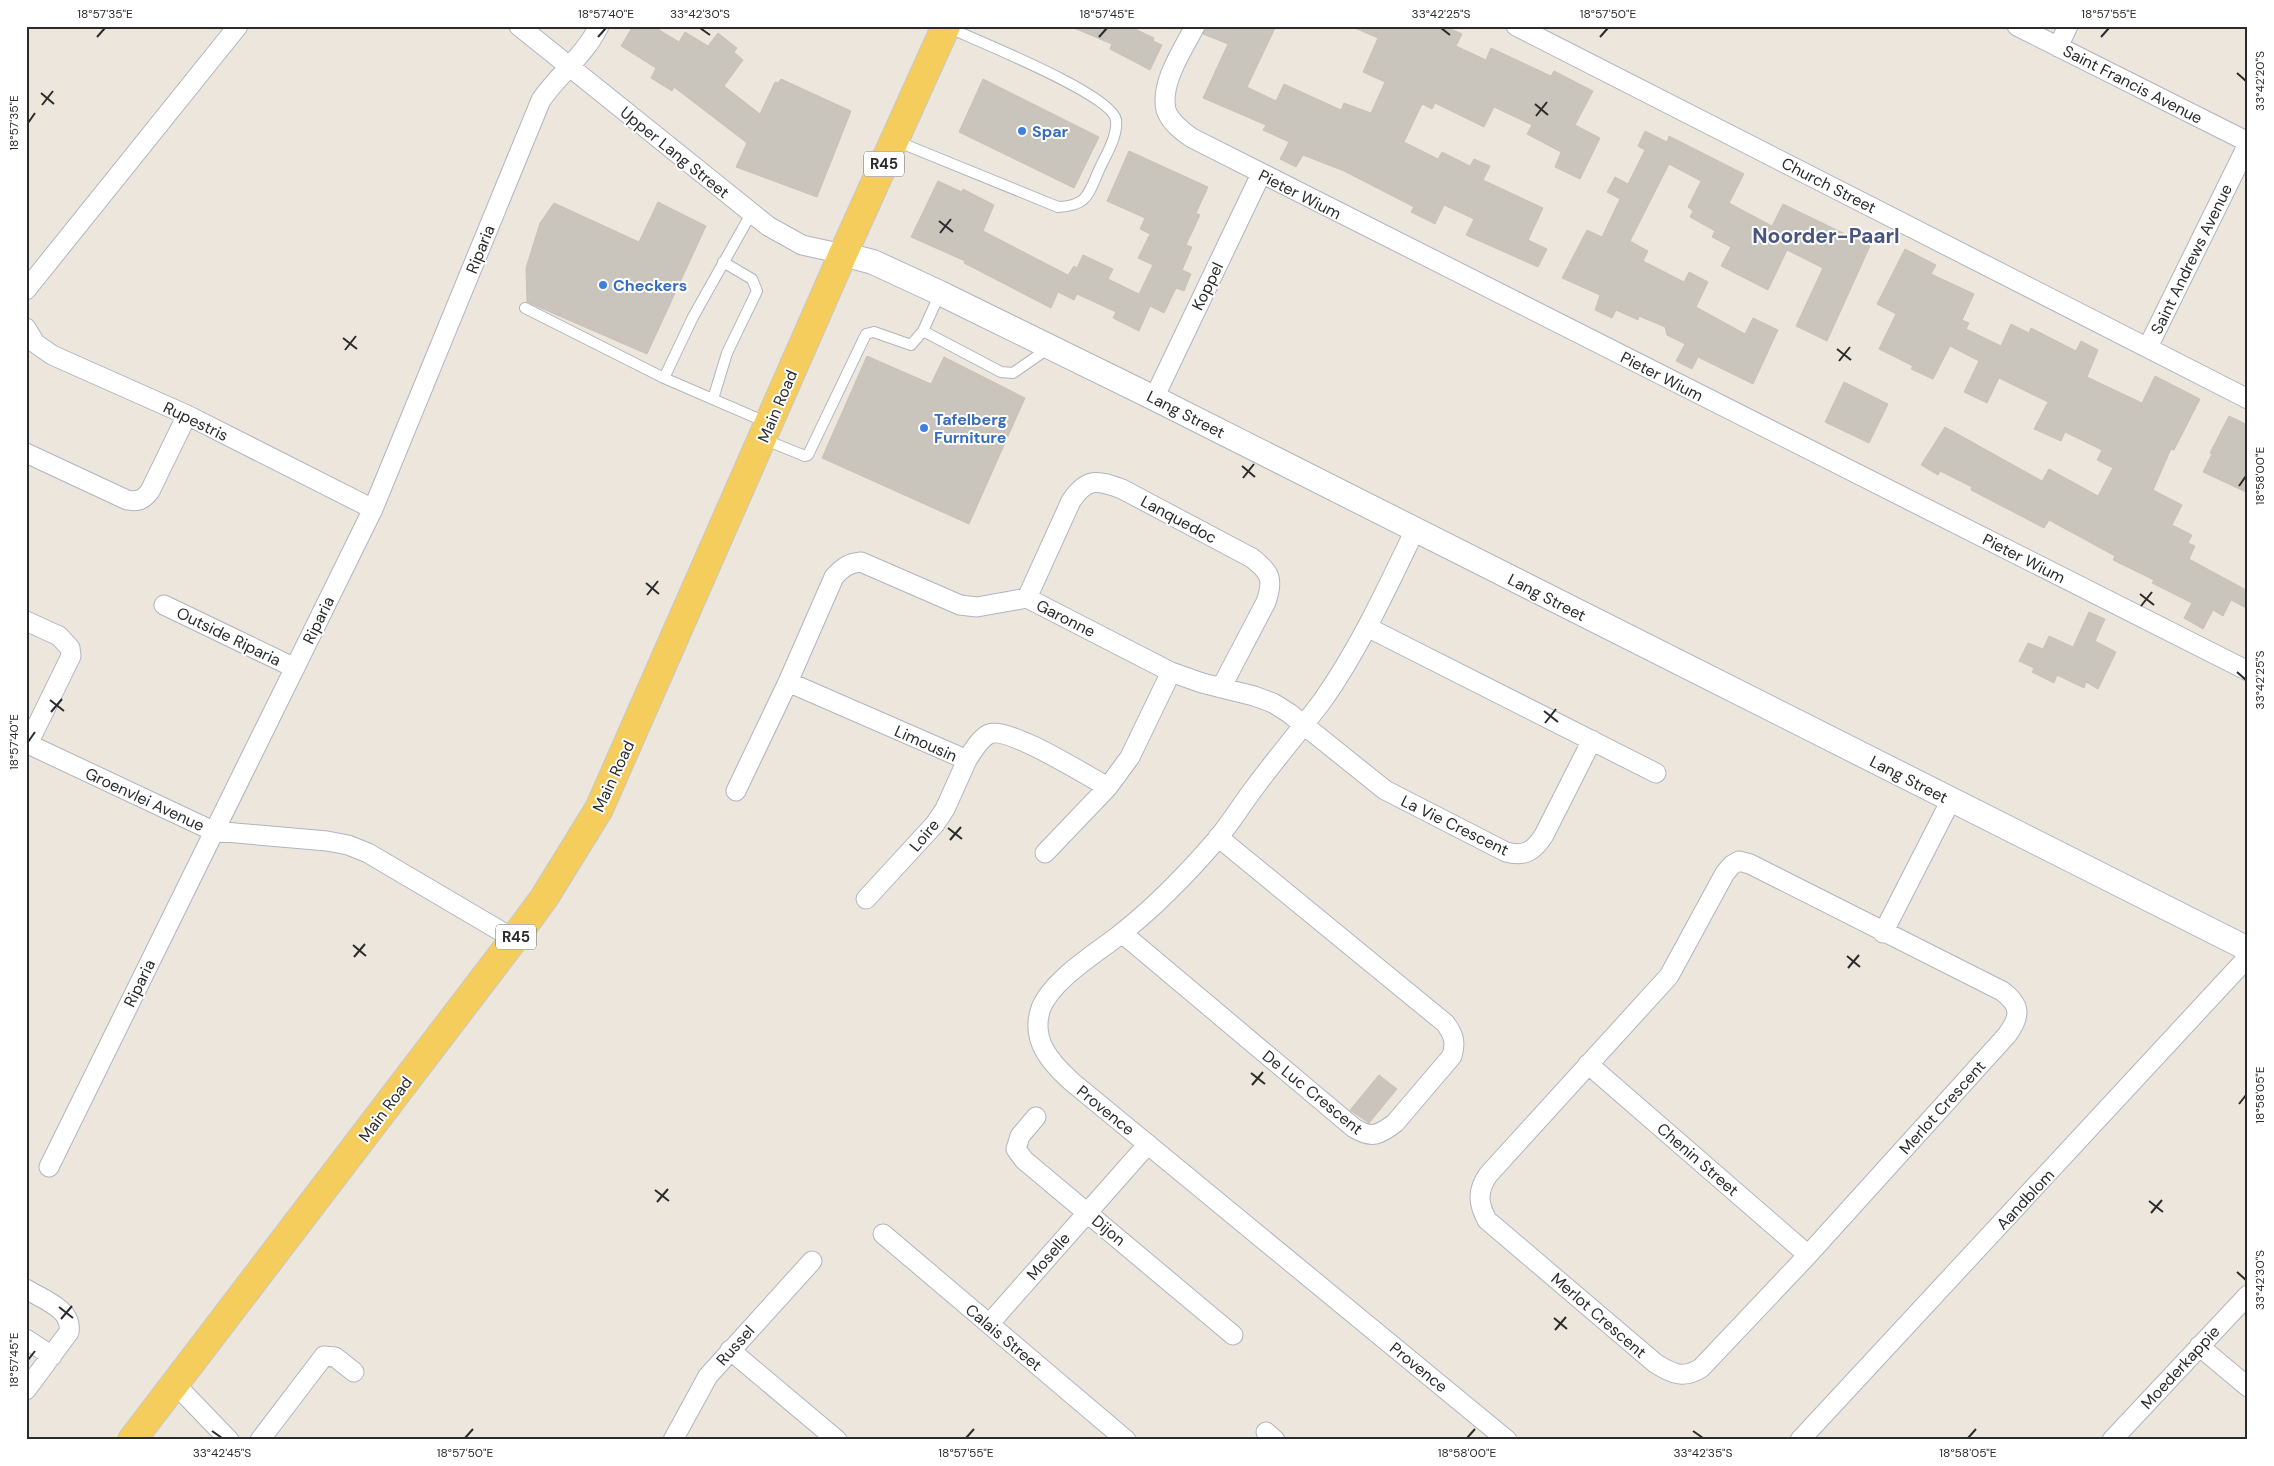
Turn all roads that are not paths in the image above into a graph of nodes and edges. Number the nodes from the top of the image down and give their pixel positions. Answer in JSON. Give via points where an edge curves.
{"nodes":[{"id":1,"x":238,"y":26,"type":"edge"},
{"id":2,"x":519,"y":26,"type":"edge"},
{"id":3,"x":599,"y":26,"type":"edge"},
{"id":4,"x":946,"y":26,"type":"edge"},
{"id":5,"x":1195,"y":26,"type":"edge"},
{"id":6,"x":1516,"y":26,"type":"edge"},
{"id":7,"x":2018,"y":26,"type":"edge"},
{"id":8,"x":2068,"y":26,"type":"edge"},
{"id":9,"x":2058,"y":47,"type":"junction"},
{"id":10,"x":568,"y":66,"type":"junction"},
{"id":11,"x":894,"y":140,"type":"junction"},
{"id":12,"x":2248,"y":143,"type":"edge"},
{"id":13,"x":1261,"y":174,"type":"junction"},
{"id":14,"x":752,"y":212,"type":"junction"},
{"id":15,"x":843,"y":254,"type":"junction"},
{"id":16,"x":723,"y":262,"type":"junction"},
{"id":17,"x":26,"y":290,"type":"edge"},
{"id":18,"x":940,"y":293,"type":"junction"},
{"id":19,"x":525,"y":308,"type":"dead end"},
{"id":20,"x":26,"y":329,"type":"edge"},
{"id":21,"x":923,"y":332,"type":"junction"},
{"id":22,"x":1050,"y":347,"type":"junction"},
{"id":23,"x":2148,"y":348,"type":"junction"},
{"id":24,"x":664,"y":378,"type":"junction"},
{"id":25,"x":1154,"y":398,"type":"junction"},
{"id":26,"x":2248,"y":398,"type":"edge"},
{"id":27,"x":712,"y":399,"type":"junction"},
{"id":28,"x":187,"y":416,"type":"junction"},
{"id":29,"x":766,"y":431,"type":"junction"},
{"id":30,"x":26,"y":453,"type":"edge"},
{"id":31,"x":373,"y":509,"type":"junction"},
{"id":32,"x":1416,"y":530,"type":"junction"},
{"id":33,"x":1027,"y":598,"type":"junction"},
{"id":34,"x":164,"y":605,"type":"dead end"},
{"id":35,"x":26,"y":621,"type":"edge"},
{"id":36,"x":1367,"y":627,"type":"junction"},
{"id":37,"x":295,"y":668,"type":"junction"},
{"id":38,"x":2248,"y":671,"type":"edge"},
{"id":39,"x":1171,"y":672,"type":"junction"},
{"id":40,"x":788,"y":682,"type":"junction"},
{"id":41,"x":1222,"y":688,"type":"junction"},
{"id":42,"x":1304,"y":725,"type":"junction"},
{"id":43,"x":1592,"y":740,"type":"junction"},
{"id":44,"x":27,"y":744,"type":"edge"},
{"id":45,"x":967,"y":760,"type":"junction"},
{"id":46,"x":1656,"y":773,"type":"dead end"},
{"id":47,"x":1108,"y":787,"type":"junction"},
{"id":48,"x":736,"y":791,"type":"dead end"},
{"id":49,"x":1951,"y":800,"type":"junction"},
{"id":50,"x":213,"y":831,"type":"junction"},
{"id":51,"x":1218,"y":837,"type":"junction"},
{"id":52,"x":1045,"y":853,"type":"dead end"},
{"id":53,"x":866,"y":899,"type":"dead end"},
{"id":54,"x":1122,"y":933,"type":"junction"},
{"id":55,"x":1883,"y":933,"type":"junction"},
{"id":56,"x":514,"y":940,"type":"junction"},
{"id":57,"x":2248,"y":949,"type":"edge"},
{"id":58,"x":2248,"y":957,"type":"edge"},
{"id":59,"x":1588,"y":1064,"type":"junction"},
{"id":60,"x":1036,"y":1117,"type":"dead end"},
{"id":61,"x":1148,"y":1144,"type":"junction"},
{"id":62,"x":49,"y":1167,"type":"dead end"},
{"id":63,"x":1088,"y":1212,"type":"junction"},
{"id":64,"x":883,"y":1234,"type":"dead end"},
{"id":65,"x":1808,"y":1254,"type":"junction"},
{"id":66,"x":812,"y":1261,"type":"dead end"},
{"id":67,"x":26,"y":1289,"type":"edge"},
{"id":68,"x":2248,"y":1295,"type":"edge"},
{"id":69,"x":989,"y":1324,"type":"junction"},
{"id":70,"x":1233,"y":1335,"type":"dead end"},
{"id":71,"x":26,"y":1339,"type":"edge"},
{"id":72,"x":2199,"y":1346,"type":"junction"},
{"id":73,"x":730,"y":1350,"type":"junction"},
{"id":74,"x":52,"y":1356,"type":"junction"},
{"id":75,"x":354,"y":1372,"type":"dead end"},
{"id":76,"x":176,"y":1385,"type":"junction"},
{"id":77,"x":2248,"y":1387,"type":"edge"},
{"id":78,"x":26,"y":1390,"type":"edge"},
{"id":79,"x":132,"y":1440,"type":"edge"},
{"id":80,"x":229,"y":1440,"type":"edge"},
{"id":81,"x":260,"y":1440,"type":"edge"},
{"id":82,"x":673,"y":1440,"type":"edge"},
{"id":83,"x":837,"y":1440,"type":"edge"},
{"id":84,"x":1126,"y":1440,"type":"edge"},
{"id":85,"x":1508,"y":1440,"type":"edge"},
{"id":86,"x":1800,"y":1440,"type":"edge"},
{"id":87,"x":2112,"y":1440,"type":"edge"}],
"edges":[{"from":1,"to":17,"type":"street"},
{"from":2,"to":10,"type":"street","name":"Upper Lang Street"},
{"from":3,"to":10,"type":"street","name":"Riparia","via":[[584,51]]},
{"from":4,"to":11,"type":"main road","name":"Main Road","number":"R45"},
{"from":4,"to":11,"type":"lane","via":[[1076,86],[1110,108],[1116,119],[1114,137],[1093,184],[1087,196],[1075,206],[1058,207]]},
{"from":5,"to":13,"type":"street","name":"Pieter Wium","via":[[1170,78],[1165,96],[1166,111],[1177,127],[1192,138]]},
{"from":6,"to":23,"type":"street","name":"Church Street"},
{"from":7,"to":9,"type":"street","name":"Saint Francis Avenue"},
{"from":8,"to":9,"type":"street"},
{"from":9,"to":12,"type":"street","name":"Saint Francis Avenue"},
{"from":10,"to":14,"type":"street","name":"Upper Lang Street"},
{"from":10,"to":31,"type":"street","name":"Riparia","via":[[541,100]]},
{"from":11,"to":15,"type":"main road","name":"Main Road","number":"R45"},
{"from":12,"to":23,"type":"street","name":"Saint Andrews Avenue"},
{"from":13,"to":25,"type":"street","name":"Koppel"},
{"from":13,"to":38,"type":"street","name":"Pieter Wium"},
{"from":14,"to":15,"type":"street","name":"Upper Lang Street","via":[[768,226],[802,245]]},
{"from":14,"to":16,"type":"lane"},
{"from":15,"to":18,"type":"street","name":"Lang Street","via":[[873,262]]},
{"from":15,"to":29,"type":"main road","name":"Main Road","number":"R45"},
{"from":16,"to":24,"type":"lane"},
{"from":16,"to":27,"type":"lane","via":[[752,279],[757,291],[727,354]]},
{"from":18,"to":21,"type":"lane"},
{"from":18,"to":22,"type":"street","name":"Lang Street"},
{"from":19,"to":24,"type":"lane"},
{"from":20,"to":28,"type":"street","name":"Rupestris","via":[[35,343],[52,355]]},
{"from":21,"to":22,"type":"lane","via":[[1008,374]]},
{"from":21,"to":29,"type":"lane","via":[[911,345],[874,332],[866,334],[808,455]]},
{"from":22,"to":25,"type":"street","name":"Lang Street"},
{"from":23,"to":26,"type":"street","name":"Church Street"},
{"from":24,"to":27,"type":"lane"},
{"from":25,"to":32,"type":"street","name":"Lang Street"},
{"from":27,"to":29,"type":"lane"},
{"from":28,"to":30,"type":"street","via":[[150,491],[137,502]]},
{"from":28,"to":31,"type":"street","name":"Rupestris"},
{"from":29,"to":56,"type":"main road","name":"Main Road","number":"R45","via":[[600,809]]},
{"from":31,"to":37,"type":"street","name":"Riparia"},
{"from":32,"to":36,"type":"street"},
{"from":32,"to":49,"type":"street","name":"Lang Street"},
{"from":33,"to":39,"type":"street","name":"Garonne"},
{"from":33,"to":40,"type":"street","name":"Garonne","via":[[977,607],[960,605],[869,564],[850,563],[834,577]]},
{"from":33,"to":41,"type":"street","name":"Lanquedoc","via":[[1079,489],[1090,482],[1103,482],[1122,489],[1252,558],[1270,578],[1271,589],[1266,602]]},
{"from":34,"to":37,"type":"street","name":"Outside Riparia"},
{"from":35,"to":44,"type":"street","via":[[59,636],[70,648],[70,656]]},
{"from":36,"to":42,"type":"street","via":[[1338,678]]},
{"from":36,"to":43,"type":"street"},
{"from":37,"to":50,"type":"street","name":"Riparia"},
{"from":39,"to":41,"type":"street","name":"Garonne"},
{"from":39,"to":47,"type":"street","via":[[1134,750]]},
{"from":40,"to":45,"type":"street","name":"Limousin"},
{"from":40,"to":48,"type":"street","name":"Garonne"},
{"from":41,"to":42,"type":"street","name":"Garonne","via":[[1273,703]]},
{"from":42,"to":43,"type":"street","name":"La Vie Crescent","via":[[1385,790],[1506,852],[1518,855],[1537,846]]},
{"from":42,"to":51,"type":"street","name":"Provence"},
{"from":43,"to":46,"type":"street"},
{"from":44,"to":50,"type":"street","name":"Groenvlei Avenue"},
{"from":45,"to":47,"type":"street","name":"Limousin","via":[[982,739],[999,733],[1021,740]]},
{"from":45,"to":53,"type":"street","name":"Loire","via":[[935,824]]},
{"from":47,"to":52,"type":"street"},
{"from":49,"to":55,"type":"street"},
{"from":49,"to":57,"type":"street","name":"Lang Street"},
{"from":50,"to":56,"type":"street","name":"Groenvlei Avenue","via":[[348,845],[368,853]]},
{"from":50,"to":62,"type":"street","name":"Riparia"},
{"from":51,"to":54,"type":"street","name":"Provence","via":[[1173,886]]},
{"from":51,"to":54,"type":"street","name":"De Luc Crescent","via":[[1445,1023],[1452,1033],[1455,1045],[1452,1056],[1395,1123],[1375,1135],[1365,1135],[1354,1128]]},
{"from":54,"to":61,"type":"street","name":"Provence","via":[[1069,974],[1051,993],[1038,1018],[1038,1036],[1046,1056],[1058,1070]]},
{"from":55,"to":59,"type":"street","name":"Merlot Crescent","via":[[1739,861],[1725,873],[1669,976]]},
{"from":55,"to":65,"type":"street","name":"Merlot Crescent","via":[[2002,991],[2017,1006],[2017,1018],[2007,1035]]},
{"from":56,"to":76,"type":"main road","name":"Main Road","number":"R45"},
{"from":58,"to":86,"type":"street","name":"Aandblom"},
{"from":59,"to":65,"type":"street","name":"Chenin Street"},
{"from":59,"to":65,"type":"street","name":"Merlot Crescent","via":[[1488,1175],[1481,1186],[1480,1208],[1487,1220],[1655,1363],[1680,1375],[1691,1374],[1701,1368]]},
{"from":60,"to":63,"type":"street","name":"Dijon","via":[[1016,1143],[1018,1153]]},
{"from":61,"to":63,"type":"street","name":"Moselle"},
{"from":61,"to":85,"type":"street","name":"Provence"},
{"from":63,"to":69,"type":"street","name":"Moselle"},
{"from":63,"to":70,"type":"street","name":"Dijon"},
{"from":64,"to":69,"type":"street","name":"Calais Street"},
{"from":66,"to":73,"type":"street","name":"Russel"},
{"from":67,"to":74,"type":"street","via":[[69,1318],[69,1332]]},
{"from":68,"to":72,"type":"street","name":"Moederkappie"},
{"from":69,"to":84,"type":"street","name":"Calais Street"},
{"from":71,"to":74,"type":"street"},
{"from":72,"to":77,"type":"street"},
{"from":72,"to":87,"type":"street","name":"Moederkappie"},
{"from":73,"to":82,"type":"street","name":"Russel","via":[[708,1376]]},
{"from":73,"to":83,"type":"street"},
{"from":74,"to":78,"type":"street"},
{"from":75,"to":81,"type":"street","via":[[335,1357],[324,1356]]},
{"from":76,"to":79,"type":"main road","name":"Main Road","number":"R45"},
{"from":76,"to":80,"type":"street"}]}
